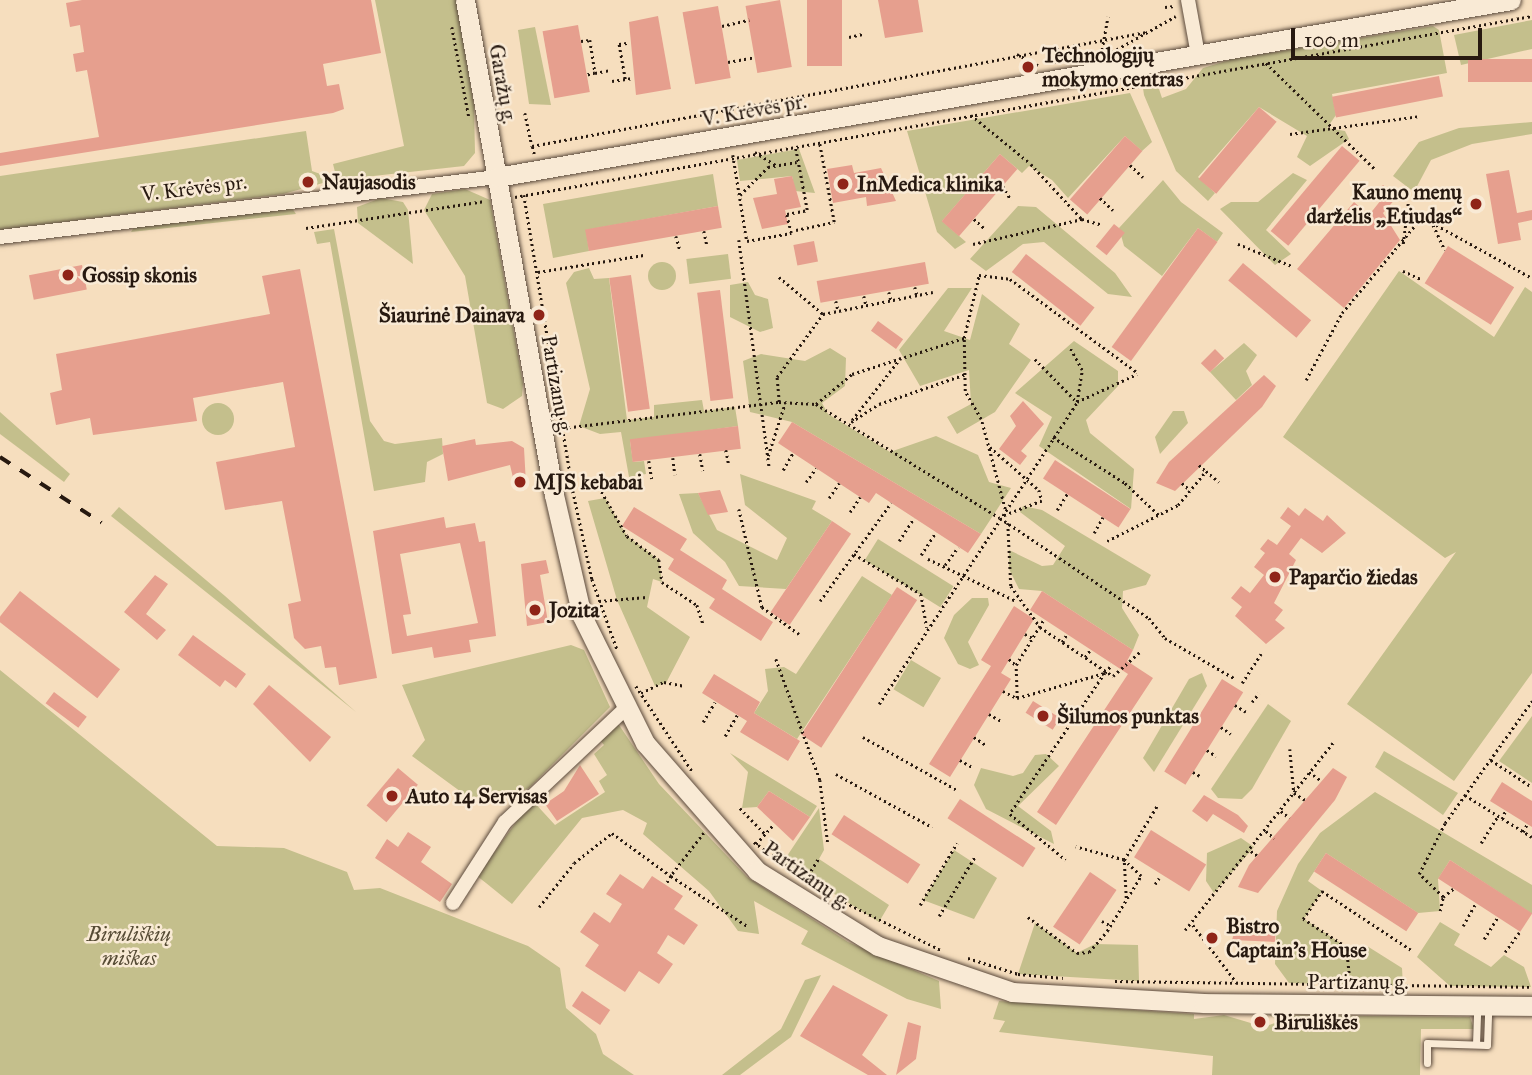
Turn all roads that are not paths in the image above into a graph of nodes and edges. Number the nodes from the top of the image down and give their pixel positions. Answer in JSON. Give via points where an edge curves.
{"nodes":[{"id":1,"x":1511,"y":0,"type":"edge"},
{"id":2,"x":1183,"y":2,"type":"edge"},
{"id":3,"x":457,"y":6,"type":"edge"},
{"id":4,"x":1198,"y":55,"type":"junction"},
{"id":5,"x":497,"y":177,"type":"junction"},
{"id":6,"x":0,"y":237,"type":"edge"},
{"id":7,"x":624,"y":709,"type":"junction"},
{"id":8,"x":453,"y":903,"type":"dead end"},
{"id":9,"x":1483,"y":1006,"type":"junction"},
{"id":10,"x":1532,"y":1006,"type":"edge"},
{"id":11,"x":1427,"y":1063,"type":"dead end"}],
"edges":[{"from":1,"to":4,"type":"street","name":"V. Krėvės pr."},
{"from":2,"to":4,"type":"street"},
{"from":3,"to":5,"type":"street","name":"Garažų g."},
{"from":4,"to":5,"type":"street","name":"V. Krėvės pr."},
{"from":5,"to":6,"type":"street","name":"V. Krėvės pr."},
{"from":5,"to":7,"type":"street","name":"Partizanų g.","via":[[575,594]]},
{"from":7,"to":8,"type":"street","via":[[505,822]]},
{"from":7,"to":9,"type":"street","name":"Partizanų g.","via":[[711,825],[757,871],[828,920],[878,946],[983,985],[1087,999]]},
{"from":9,"to":10,"type":"street","name":"Partizanų g."},
{"from":9,"to":11,"type":"lane","via":[[1487,1045],[1427,1043]]}]}
